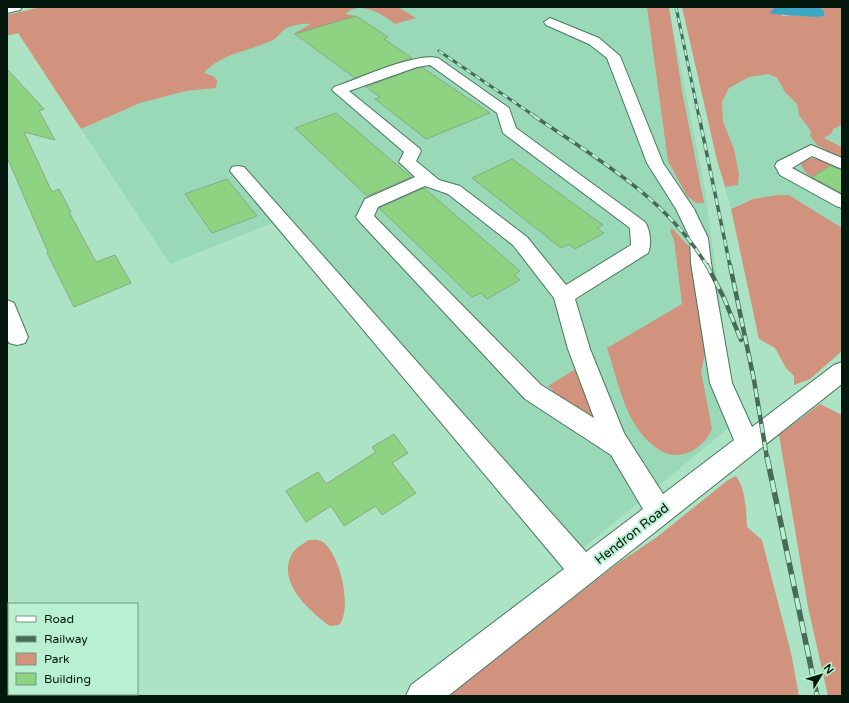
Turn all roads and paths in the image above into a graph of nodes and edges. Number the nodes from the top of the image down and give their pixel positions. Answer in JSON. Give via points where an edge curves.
{"nodes":[{"id":1,"x":16,"y":7,"type":"edge"},
{"id":2,"x":7,"y":9,"type":"edge"},
{"id":3,"x":550,"y":22,"type":"dead end"},
{"id":4,"x":842,"y":164,"type":"edge"},
{"id":5,"x":238,"y":171,"type":"dead end"},
{"id":6,"x":426,"y":179,"type":"junction"},
{"id":7,"x":842,"y":202,"type":"edge"},
{"id":8,"x":564,"y":296,"type":"junction"},
{"id":9,"x":7,"y":308,"type":"edge"},
{"id":10,"x":17,"y":338,"type":"dead end"},
{"id":11,"x":842,"y":371,"type":"edge"},
{"id":12,"x":748,"y":445,"type":"junction"},
{"id":13,"x":620,"y":447,"type":"junction"},
{"id":14,"x":660,"y":513,"type":"junction"},
{"id":15,"x":584,"y":571,"type":"junction"},
{"id":16,"x":422,"y":696,"type":"edge"}],
"edges":[{"from":1,"to":2,"type":"street"},
{"from":3,"to":12,"type":"street","via":[[594,42],[613,56],[655,163],[699,238],[700,262],[721,383]]},
{"from":4,"to":7,"type":"street","via":[[811,150],[783,166],[786,171]]},
{"from":5,"to":15,"type":"street"},
{"from":6,"to":8,"type":"street","via":[[433,184],[454,190],[520,241]]},
{"from":6,"to":8,"type":"street","via":[[407,162],[413,151],[339,90],[415,63],[433,61],[504,111],[509,130],[639,226],[641,248]]},
{"from":6,"to":13,"type":"street","via":[[371,203],[365,217],[533,392]]},
{"from":8,"to":13,"type":"street","via":[[579,350],[614,438]]},
{"from":9,"to":10,"type":"street"},
{"from":11,"to":12,"type":"street","name":"Hendron Road"},
{"from":12,"to":14,"type":"street","name":"Hendron Road"},
{"from":13,"to":14,"type":"street"},
{"from":14,"to":15,"type":"street","name":"Hendron Road"},
{"from":15,"to":16,"type":"street","name":"Hendron Road"}]}
